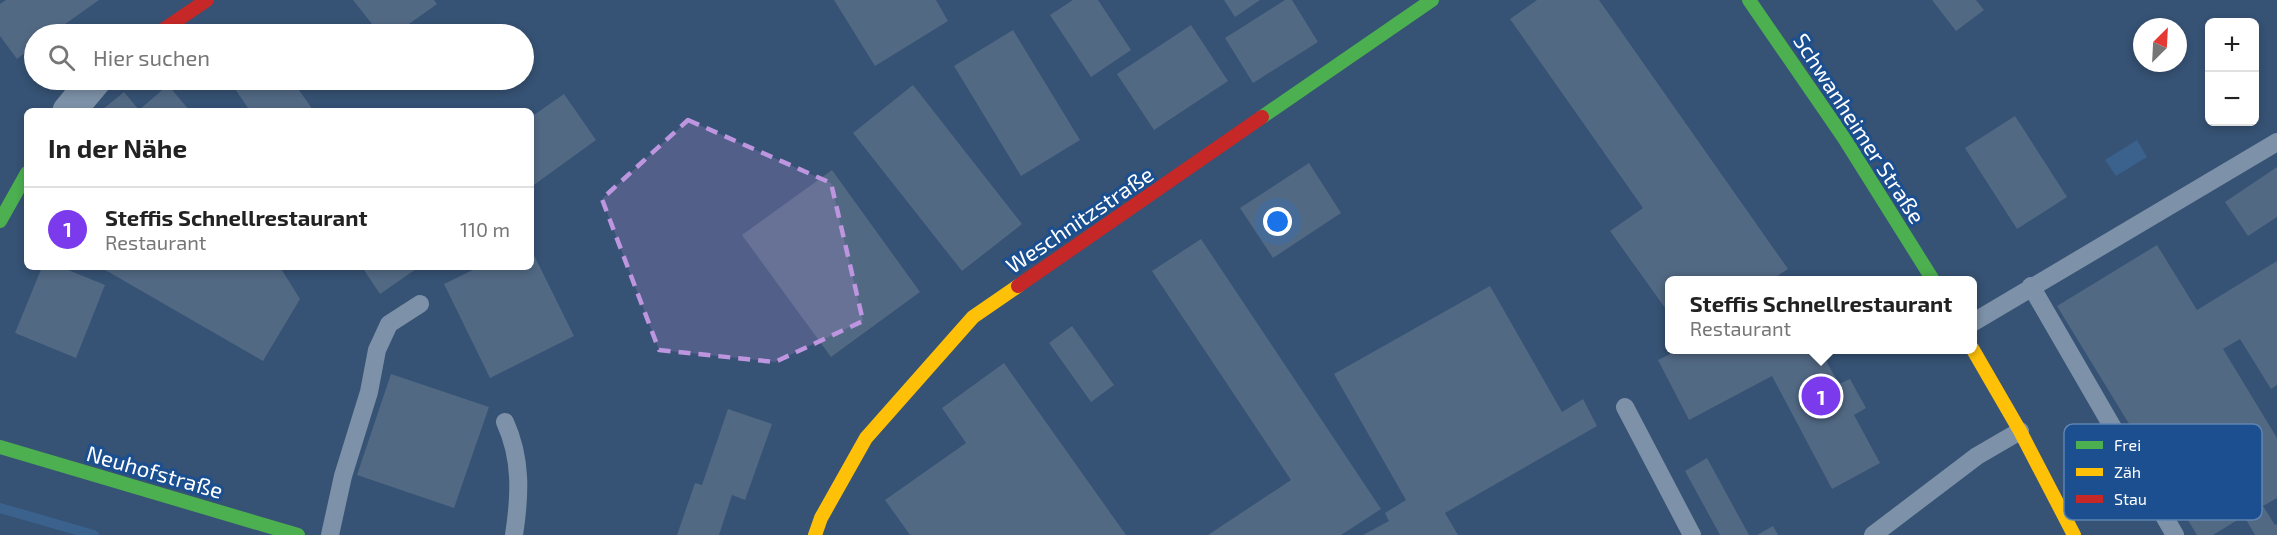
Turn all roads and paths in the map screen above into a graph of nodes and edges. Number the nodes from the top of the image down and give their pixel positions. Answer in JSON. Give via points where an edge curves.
{"nodes":[{"id":1,"x":207,"y":0,"type":"edge"},
{"id":2,"x":1432,"y":0,"type":"edge"},
{"id":3,"x":1749,"y":0,"type":"edge"},
{"id":4,"x":172,"y":24,"type":"edge"},
{"id":5,"x":87,"y":90,"type":"edge"},
{"id":6,"x":72,"y":108,"type":"edge"},
{"id":7,"x":2277,"y":142,"type":"edge"},
{"id":8,"x":24,"y":178,"type":"edge"},
{"id":9,"x":0,"y":221,"type":"edge"},
{"id":10,"x":1931,"y":276,"type":"edge"},
{"id":11,"x":2031,"y":286,"type":"junction"},
{"id":12,"x":420,"y":304,"type":"dead end"},
{"id":13,"x":1977,"y":320,"type":"edge"},
{"id":14,"x":1975,"y":354,"type":"edge"},
{"id":15,"x":1625,"y":407,"type":"dead end"},
{"id":16,"x":505,"y":422,"type":"dead end"},
{"id":17,"x":2111,"y":424,"type":"edge"},
{"id":18,"x":2020,"y":431,"type":"junction"},
{"id":19,"x":0,"y":447,"type":"edge"},
{"id":20,"x":2064,"y":516,"type":"edge"},
{"id":21,"x":2066,"y":520,"type":"edge"},
{"id":22,"x":2166,"y":520,"type":"edge"},
{"id":23,"x":298,"y":535,"type":"edge"},
{"id":24,"x":330,"y":535,"type":"edge"},
{"id":25,"x":514,"y":535,"type":"edge"},
{"id":26,"x":814,"y":535,"type":"edge"},
{"id":27,"x":1692,"y":535,"type":"edge"},
{"id":28,"x":1873,"y":535,"type":"edge"},
{"id":29,"x":2074,"y":535,"type":"edge"},
{"id":30,"x":2175,"y":535,"type":"edge"}],
"edges":[{"from":1,"to":4,"type":"street"},
{"from":2,"to":26,"type":"street","name":"Weschnitzstraße","via":[[973,317],[866,438]]},
{"from":3,"to":10,"type":"street","name":"Schwanheimer Straße","via":[[1880,193]]},
{"from":5,"to":6,"type":"street"},
{"from":7,"to":11,"type":"lane"},
{"from":8,"to":9,"type":"street"},
{"from":11,"to":13,"type":"lane"},
{"from":11,"to":17,"type":"lane"},
{"from":12,"to":24,"type":"lane","via":[[389,324],[377,350]]},
{"from":14,"to":18,"type":"street"},
{"from":15,"to":27,"type":"lane"},
{"from":16,"to":25,"type":"lane","via":[[514,442],[518,468]]},
{"from":18,"to":20,"type":"street"},
{"from":18,"to":28,"type":"lane","via":[[1977,456]]},
{"from":19,"to":23,"type":"street","name":"Neuhofstraße"},
{"from":21,"to":29,"type":"street"},
{"from":22,"to":30,"type":"lane"}]}
